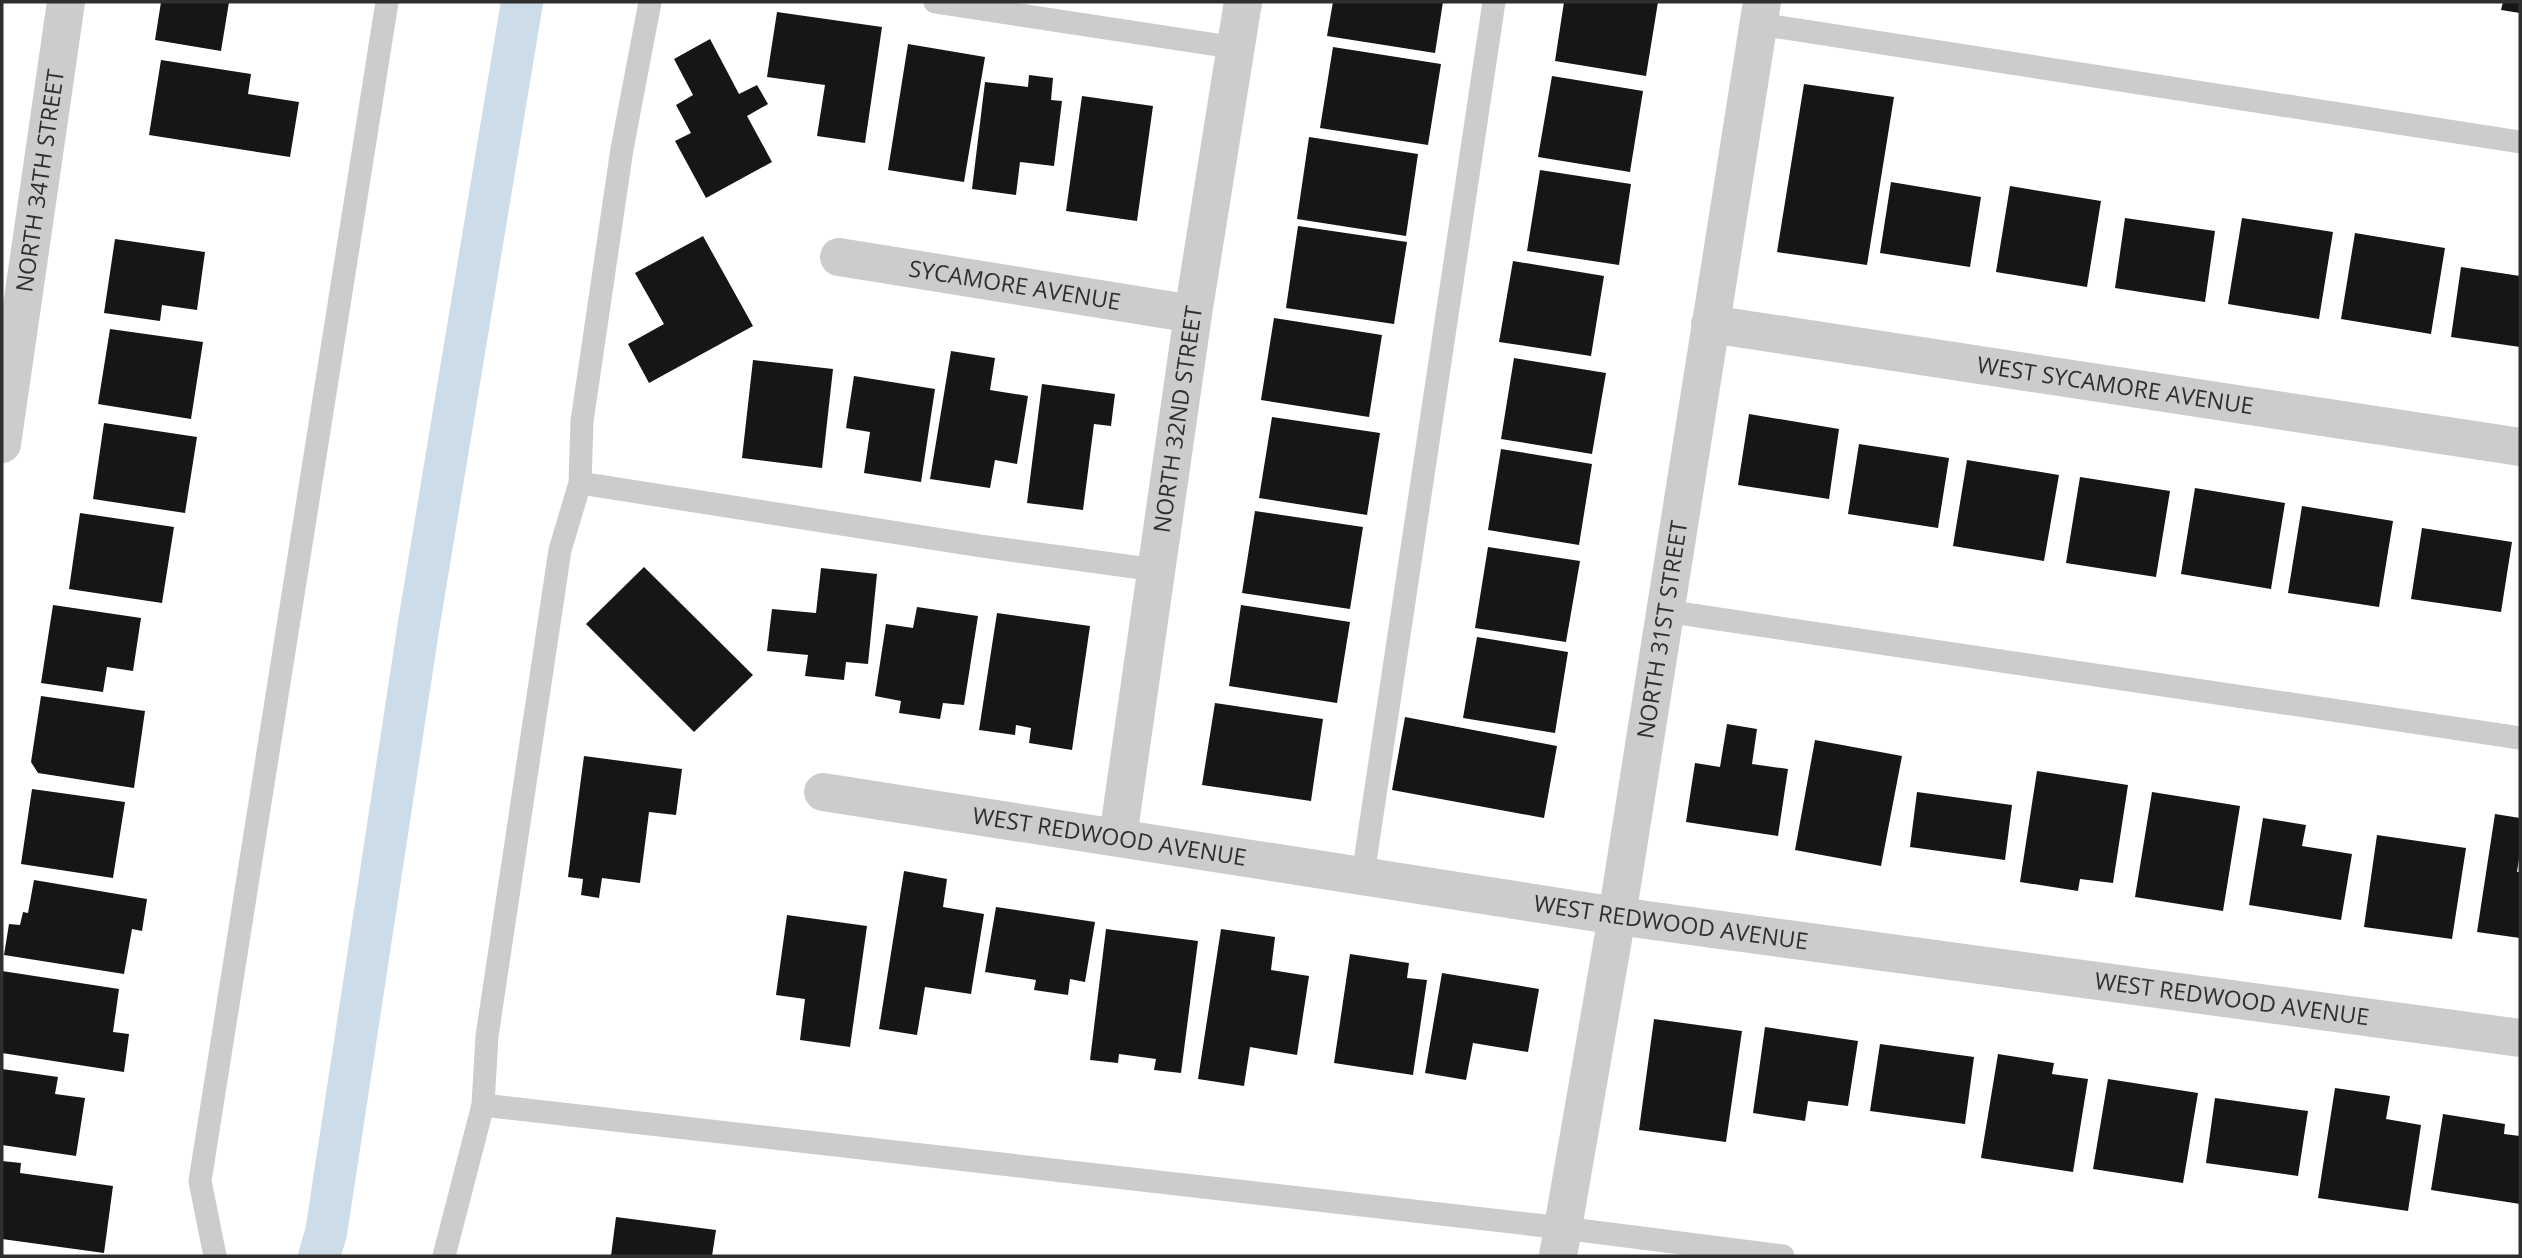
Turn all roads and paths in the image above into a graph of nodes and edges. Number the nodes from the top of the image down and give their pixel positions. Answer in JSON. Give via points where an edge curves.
{"nodes":[{"id":1,"x":66,"y":2,"type":"edge"},
{"id":2,"x":387,"y":2,"type":"edge"},
{"id":3,"x":650,"y":2,"type":"edge"},
{"id":4,"x":935,"y":2,"type":"edge"},
{"id":5,"x":1243,"y":2,"type":"edge"},
{"id":6,"x":1494,"y":2,"type":"edge"},
{"id":7,"x":1760,"y":13,"type":"edge"},
{"id":8,"x":1237,"y":47,"type":"junction"},
{"id":9,"x":2520,"y":142,"type":"edge"},
{"id":10,"x":839,"y":257,"type":"dead end"},
{"id":11,"x":1193,"y":314,"type":"junction"},
{"id":12,"x":1710,"y":324,"type":"junction"},
{"id":13,"x":2,"y":444,"type":"edge"},
{"id":14,"x":2520,"y":447,"type":"edge"},
{"id":15,"x":580,"y":483,"type":"junction"},
{"id":16,"x":1156,"y":570,"type":"junction"},
{"id":17,"x":1665,"y":611,"type":"junction"},
{"id":18,"x":2520,"y":738,"type":"edge"},
{"id":19,"x":823,"y":792,"type":"dead end"},
{"id":20,"x":1118,"y":837,"type":"junction"},
{"id":21,"x":1363,"y":875,"type":"junction"},
{"id":22,"x":1617,"y":916,"type":"junction"},
{"id":23,"x":2520,"y":1038,"type":"edge"},
{"id":24,"x":483,"y":1105,"type":"junction"},
{"id":25,"x":1560,"y":1242,"type":"edge"},
{"id":26,"x":215,"y":1256,"type":"edge"},
{"id":27,"x":444,"y":1256,"type":"edge"},
{"id":28,"x":1783,"y":1256,"type":"edge"}],
"edges":[{"from":1,"to":13,"type":"street","name":"NORTH 34TH STREET"},
{"from":2,"to":26,"type":"lane","via":[[200,1181]]},
{"from":3,"to":15,"type":"lane","via":[[618,176],[582,421]]},
{"from":4,"to":8,"type":"lane"},
{"from":5,"to":8,"type":"street","name":"NORTH 32ND STREET"},
{"from":6,"to":21,"type":"lane"},
{"from":7,"to":9,"type":"lane"},
{"from":7,"to":12,"type":"street","name":"NORTH 31ST STREET"},
{"from":8,"to":11,"type":"street","name":"NORTH 32ND STREET"},
{"from":10,"to":11,"type":"street","name":"SYCAMORE AVENUE"},
{"from":11,"to":16,"type":"street","name":"NORTH 32ND STREET"},
{"from":12,"to":14,"type":"street","name":"WEST SYCAMORE AVENUE"},
{"from":12,"to":17,"type":"street","name":"NORTH 31ST STREET"},
{"from":15,"to":16,"type":"lane"},
{"from":15,"to":24,"type":"lane","via":[[560,550],[487,1037]]},
{"from":16,"to":20,"type":"street","name":"NORTH 32ND STREET"},
{"from":17,"to":18,"type":"lane"},
{"from":17,"to":22,"type":"street","name":"NORTH 31ST STREET"},
{"from":19,"to":20,"type":"street","name":"WEST REDWOOD AVENUE"},
{"from":20,"to":21,"type":"street","name":"WEST REDWOOD AVENUE"},
{"from":21,"to":22,"type":"street","name":"WEST REDWOOD AVENUE"},
{"from":22,"to":23,"type":"street","name":"WEST REDWOOD AVENUE"},
{"from":22,"to":25,"type":"street","name":"NORTH 31ST STREET"},
{"from":24,"to":25,"type":"lane"},
{"from":24,"to":27,"type":"lane"},
{"from":25,"to":28,"type":"lane"}]}
